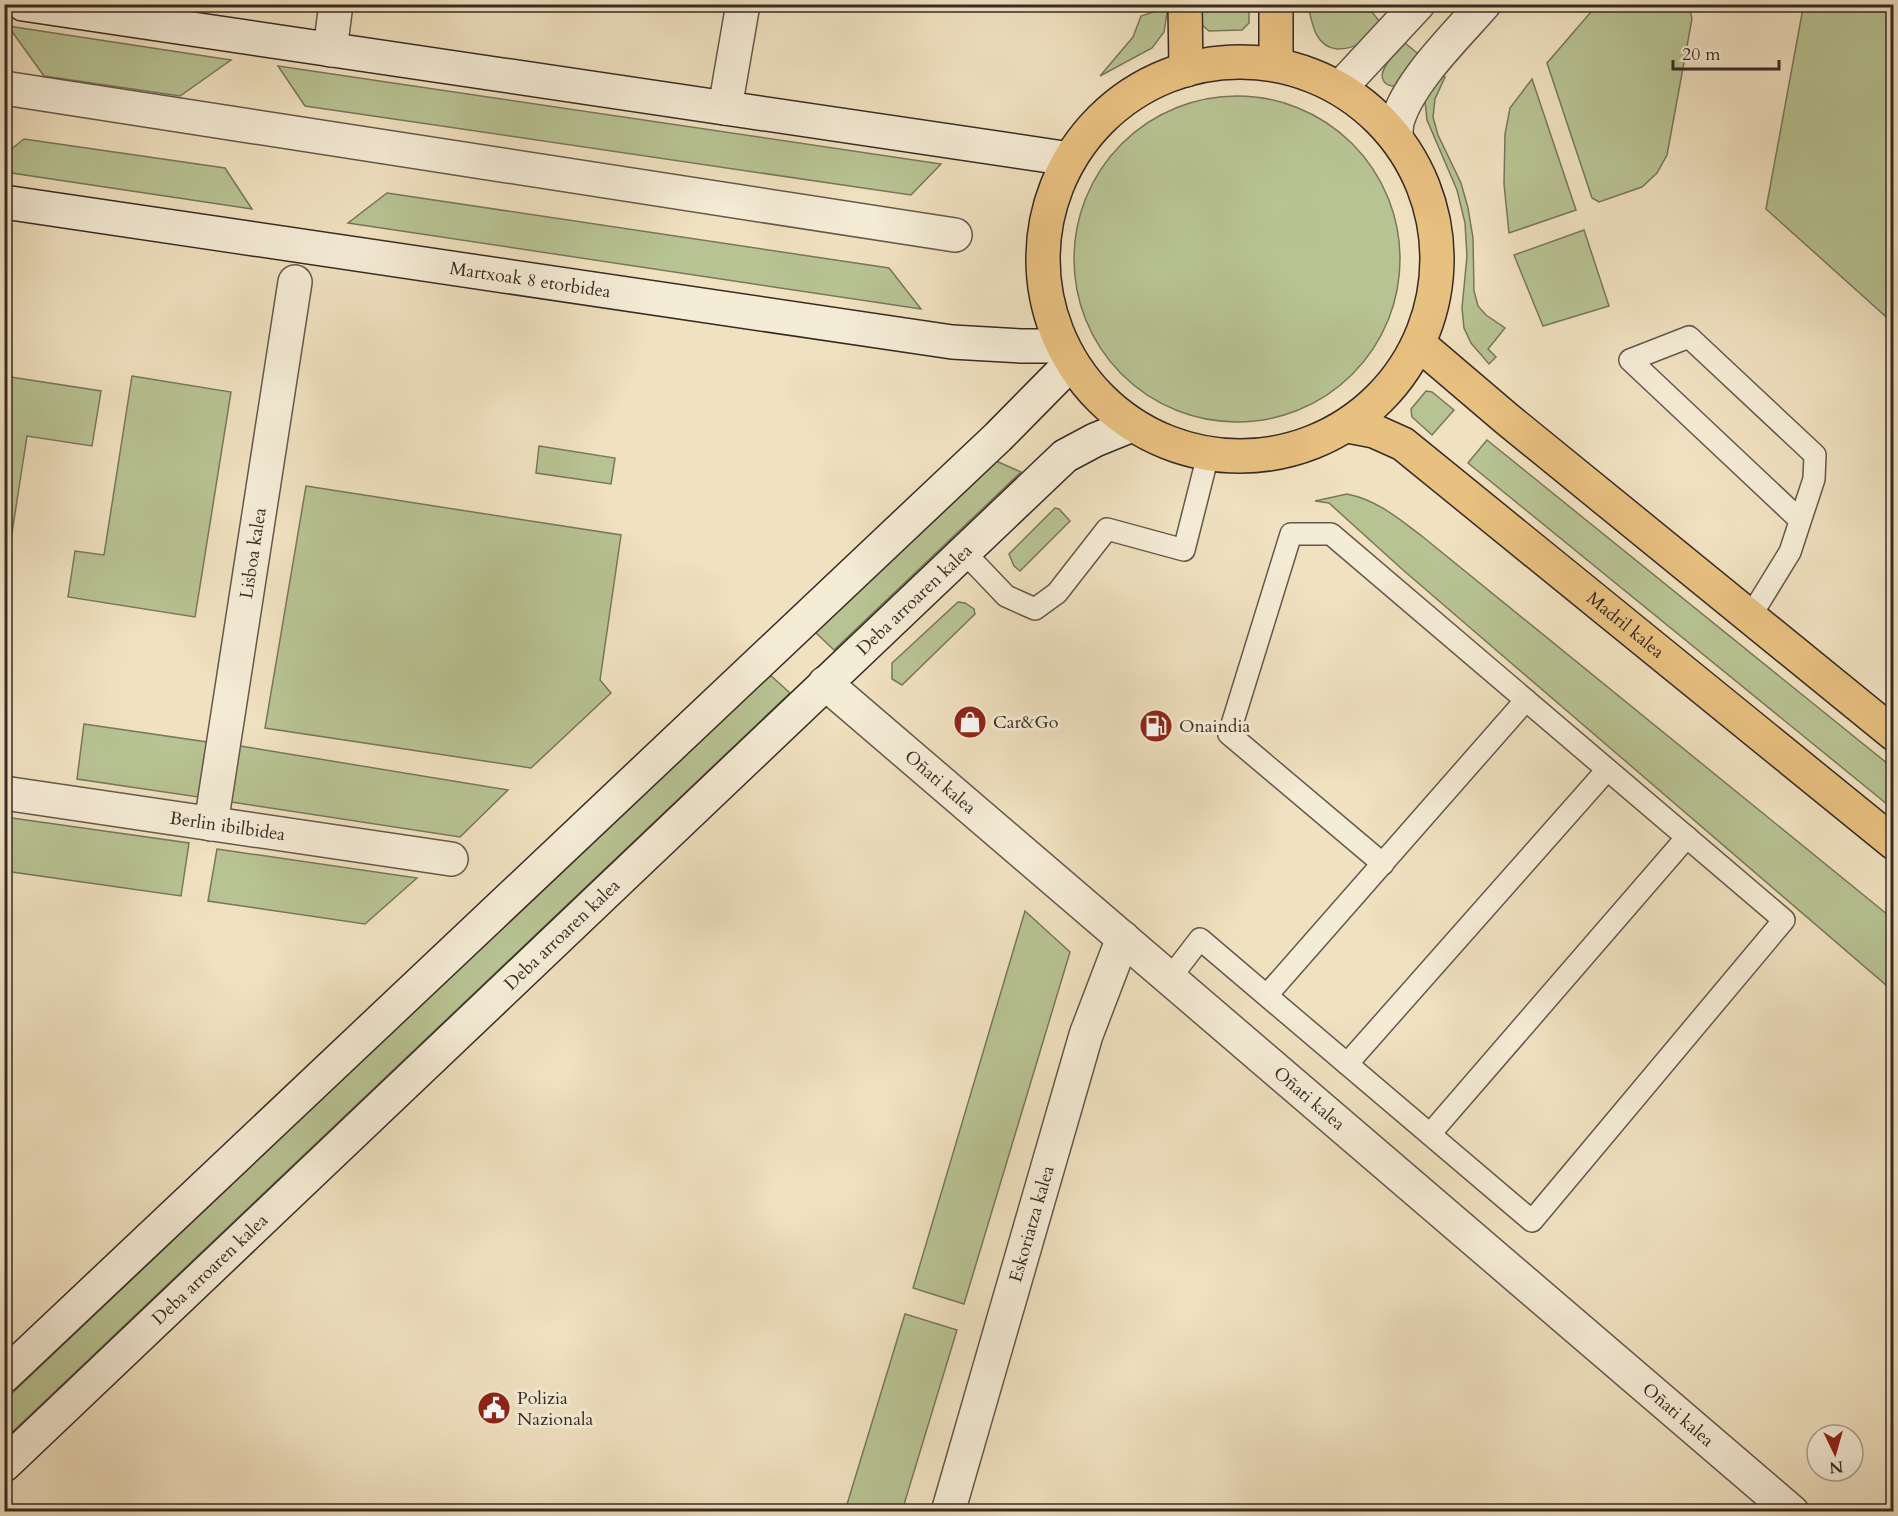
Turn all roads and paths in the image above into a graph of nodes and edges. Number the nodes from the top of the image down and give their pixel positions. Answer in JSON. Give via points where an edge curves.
{"nodes":[{"id":1,"x":23,"y":4,"type":"edge"},
{"id":2,"x":336,"y":4,"type":"edge"},
{"id":3,"x":743,"y":4,"type":"edge"},
{"id":4,"x":1185,"y":4,"type":"edge"},
{"id":5,"x":1276,"y":4,"type":"edge"},
{"id":6,"x":1418,"y":4,"type":"edge"},
{"id":7,"x":1484,"y":4,"type":"edge"},
{"id":8,"x":330,"y":50,"type":"junction"},
{"id":9,"x":1276,"y":65,"type":"junction"},
{"id":10,"x":1186,"y":70,"type":"junction"},
{"id":11,"x":4,"y":88,"type":"edge"},
{"id":12,"x":1340,"y":88,"type":"junction"},
{"id":13,"x":725,"y":108,"type":"junction"},
{"id":14,"x":1396,"y":137,"type":"junction"},
{"id":15,"x":1070,"y":159,"type":"junction"},
{"id":16,"x":4,"y":202,"type":"edge"},
{"id":17,"x":955,"y":235,"type":"dead end"},
{"id":18,"x":295,"y":282,"type":"dead end"},
{"id":19,"x":1419,"y":344,"type":"junction"},
{"id":20,"x":1065,"y":354,"type":"junction"},
{"id":21,"x":1132,"y":425,"type":"junction"},
{"id":22,"x":1348,"y":426,"type":"junction"},
{"id":23,"x":1209,"y":454,"type":"junction"},
{"id":24,"x":1800,"y":520,"type":"junction"},
{"id":25,"x":964,"y":552,"type":"junction"},
{"id":26,"x":1750,"y":617,"type":"junction"},
{"id":27,"x":825,"y":683,"type":"junction"},
{"id":28,"x":1526,"y":700,"type":"junction"},
{"id":29,"x":1891,"y":727,"type":"edge"},
{"id":30,"x":1607,"y":770,"type":"junction"},
{"id":31,"x":4,"y":793,"type":"edge"},
{"id":32,"x":211,"y":824,"type":"junction"},
{"id":33,"x":1687,"y":837,"type":"junction"},
{"id":34,"x":1893,"y":843,"type":"edge"},
{"id":35,"x":452,"y":859,"type":"dead end"},
{"id":36,"x":1383,"y":864,"type":"junction"},
{"id":37,"x":1123,"y":938,"type":"junction"},
{"id":38,"x":1170,"y":978,"type":"junction"},
{"id":39,"x":1267,"y":995,"type":"junction"},
{"id":40,"x":1347,"y":1064,"type":"junction"},
{"id":41,"x":1430,"y":1134,"type":"junction"},
{"id":42,"x":4,"y":1376,"type":"edge"},
{"id":43,"x":4,"y":1465,"type":"edge"},
{"id":44,"x":948,"y":1512,"type":"edge"},
{"id":45,"x":1792,"y":1512,"type":"edge"}],
"edges":[{"from":1,"to":8,"type":"street"},
{"from":2,"to":8,"type":"street"},
{"from":3,"to":13,"type":"street"},
{"from":4,"to":10,"type":"main road"},
{"from":5,"to":9,"type":"main road"},
{"from":6,"to":12,"type":"street"},
{"from":7,"to":14,"type":"street","via":[[1418,83],[1397,120]]},
{"from":8,"to":13,"type":"street"},
{"from":9,"to":10,"type":"main road","via":[[1231,62]]},
{"from":9,"to":12,"type":"main road"},
{"from":10,"to":15,"type":"main road","via":[[1151,83],[1119,103],[1092,128]]},
{"from":11,"to":17,"type":"street"},
{"from":12,"to":14,"type":"main road","via":[[1370,110]]},
{"from":13,"to":15,"type":"street"},
{"from":14,"to":19,"type":"main road","via":[[1416,168],[1430,202],[1437,238],[1438,274],[1432,310]]},
{"from":15,"to":20,"type":"main road","via":[[1051,201],[1042,247],[1045,293]]},
{"from":16,"to":20,"type":"street","name":"Martxoak 8 etorbidea","via":[[952,342],[1021,346]]},
{"from":18,"to":32,"type":"street","name":"Lisboa kalea"},
{"from":19,"to":22,"type":"main road","via":[[1389,390]]},
{"from":19,"to":26,"type":"main road"},
{"from":20,"to":21,"type":"main road","via":[[1098,398]]},
{"from":20,"to":42,"type":"street","via":[[998,437]]},
{"from":21,"to":23,"type":"main road","via":[[1168,444]]},
{"from":21,"to":25,"type":"street","name":"Deba arroaren kalea","via":[[1065,456]]},
{"from":22,"to":23,"type":"main road","via":[[1304,447],[1257,456]]},
{"from":22,"to":34,"type":"main road","name":"Madril kalea","via":[[1374,430],[1403,444]]},
{"from":23,"to":25,"type":"lane","via":[[1184,550],[1107,529],[1057,593],[1035,609],[1006,596]]},
{"from":24,"to":24,"type":"lane","via":[[1814,479],[1815,455],[1807,447],[1689,337],[1630,360]]},
{"from":24,"to":26,"type":"lane","via":[[1790,552]]},
{"from":25,"to":27,"type":"street","name":"Deba arroaren kalea"},
{"from":26,"to":29,"type":"main road"},
{"from":27,"to":37,"type":"street","name":"Oñati kalea"},
{"from":27,"to":43,"type":"street","name":"Deba arroaren kalea"},
{"from":28,"to":30,"type":"lane"},
{"from":28,"to":36,"type":"lane"},
{"from":28,"to":36,"type":"lane","via":[[1331,534],[1291,534],[1229,734]]},
{"from":30,"to":33,"type":"lane"},
{"from":30,"to":40,"type":"lane"},
{"from":31,"to":32,"type":"street","name":"Berlin ibilbidea"},
{"from":32,"to":35,"type":"street","name":"Berlin ibilbidea"},
{"from":33,"to":41,"type":"lane"},
{"from":33,"to":41,"type":"lane","via":[[1784,920],[1532,1221]]},
{"from":36,"to":39,"type":"lane"},
{"from":37,"to":38,"type":"street","name":"Oñati kalea"},
{"from":37,"to":44,"type":"street","name":"Eskoriatza kalea","via":[[1086,1035]]},
{"from":38,"to":39,"type":"lane","via":[[1200,939]]},
{"from":38,"to":45,"type":"street","name":"Oñati kalea"},
{"from":39,"to":40,"type":"lane"},
{"from":40,"to":41,"type":"lane"}]}
